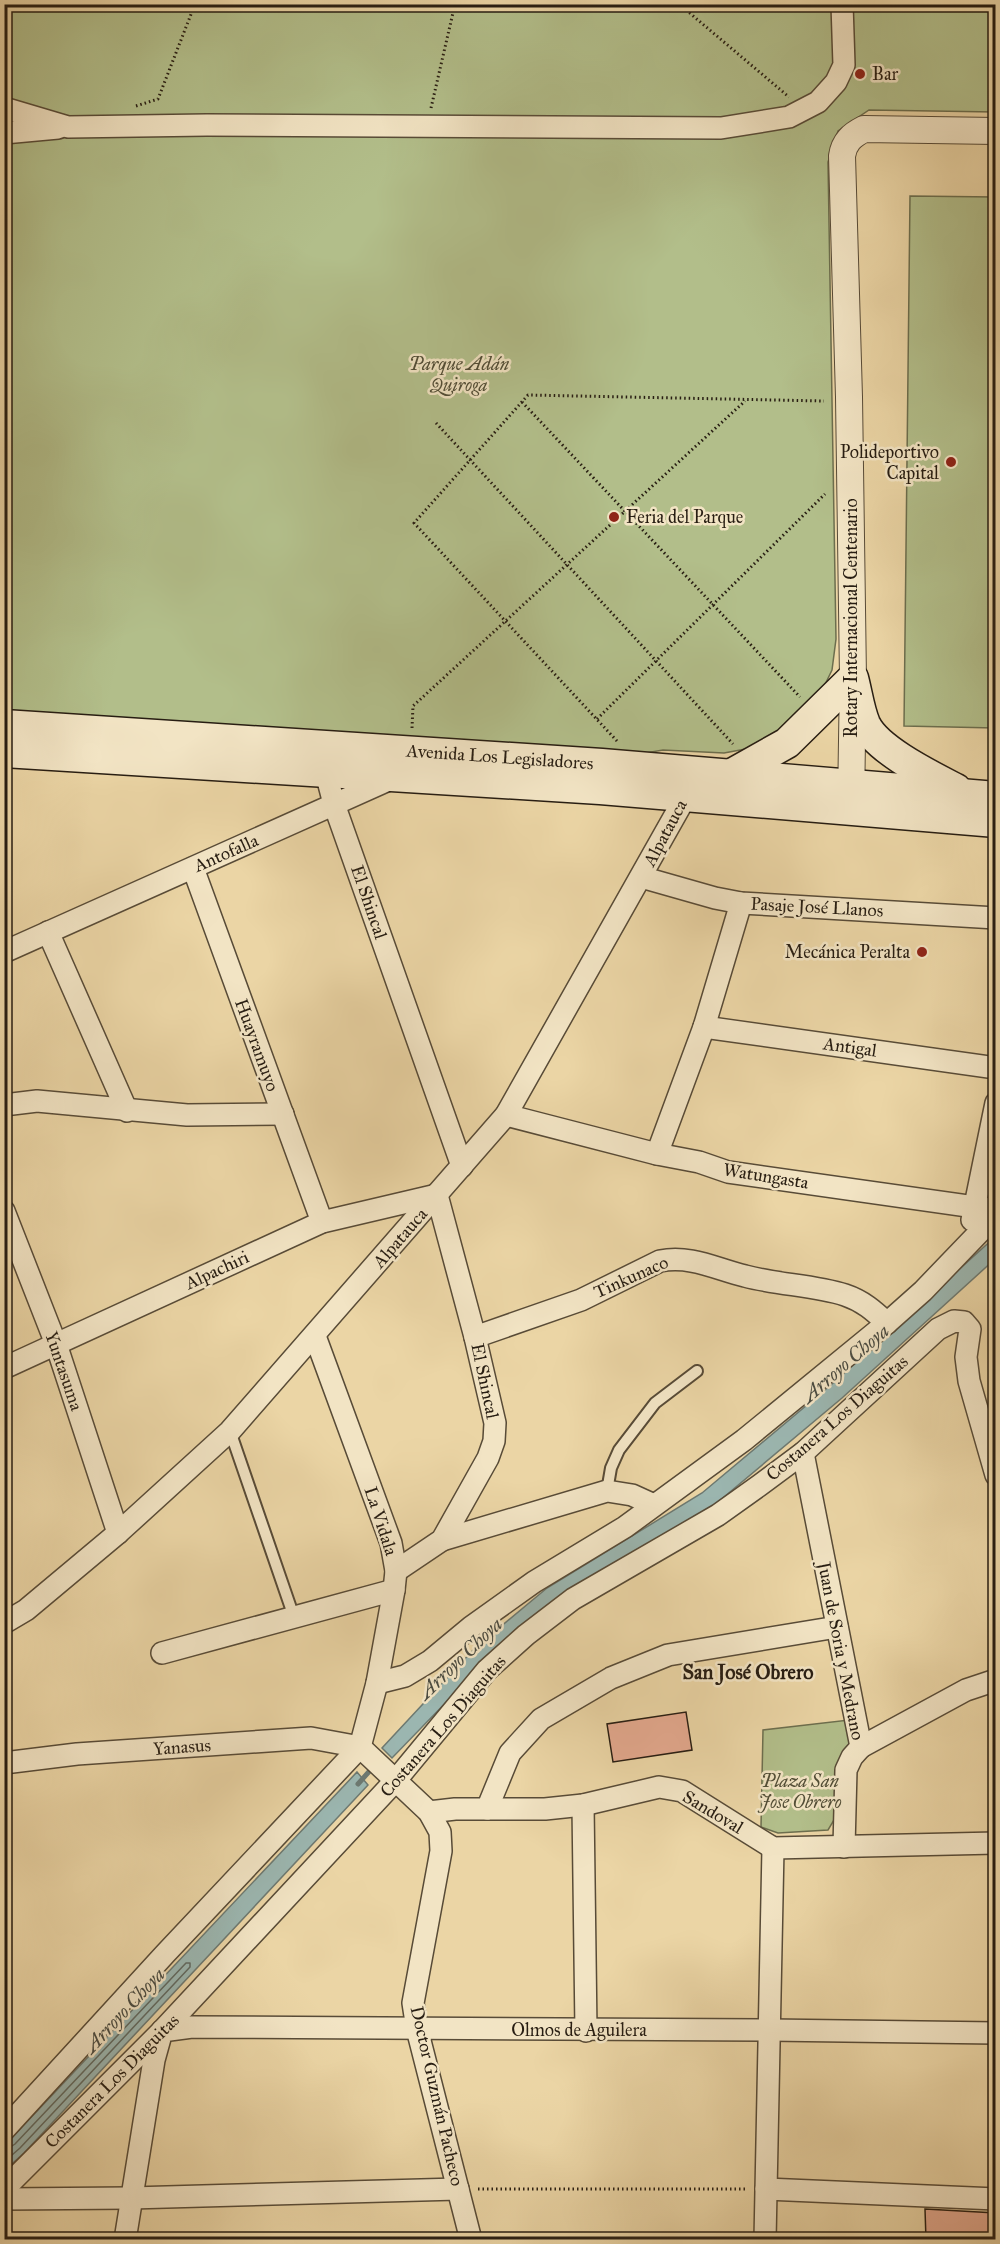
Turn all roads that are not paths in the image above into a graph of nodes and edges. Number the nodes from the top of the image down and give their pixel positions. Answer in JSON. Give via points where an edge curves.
{"nodes":[{"id":1,"x":842,"y":4,"type":"edge"},
{"id":2,"x":4,"y":108,"type":"edge"},
{"id":3,"x":68,"y":127,"type":"junction"},
{"id":4,"x":996,"y":131,"type":"edge"},
{"id":5,"x":4,"y":133,"type":"edge"},
{"id":6,"x":853,"y":678,"type":"junction"},
{"id":7,"x":4,"y":725,"type":"edge"},
{"id":8,"x":4,"y":752,"type":"edge"},
{"id":9,"x":447,"y":754,"type":"junction"},
{"id":10,"x":326,"y":773,"type":"junction"},
{"id":11,"x":730,"y":775,"type":"junction"},
{"id":12,"x":396,"y":777,"type":"junction"},
{"id":13,"x":687,"y":784,"type":"junction"},
{"id":14,"x":981,"y":796,"type":"edge"},
{"id":15,"x":851,"y":798,"type":"junction"},
{"id":16,"x":334,"y":804,"type":"junction"},
{"id":17,"x":996,"y":822,"type":"edge"},
{"id":18,"x":192,"y":868,"type":"junction"},
{"id":19,"x":641,"y":877,"type":"junction"},
{"id":20,"x":741,"y":903,"type":"junction"},
{"id":21,"x":996,"y":918,"type":"edge"},
{"id":22,"x":48,"y":933,"type":"junction"},
{"id":23,"x":4,"y":952,"type":"edge"},
{"id":24,"x":704,"y":1027,"type":"junction"},
{"id":25,"x":996,"y":1068,"type":"edge"},
{"id":26,"x":996,"y":1103,"type":"edge"},
{"id":27,"x":4,"y":1105,"type":"edge"},
{"id":28,"x":127,"y":1111,"type":"junction"},
{"id":29,"x":283,"y":1114,"type":"junction"},
{"id":30,"x":506,"y":1115,"type":"junction"},
{"id":31,"x":657,"y":1155,"type":"junction"},
{"id":32,"x":462,"y":1166,"type":"junction"},
{"id":33,"x":437,"y":1195,"type":"junction"},
{"id":34,"x":985,"y":1208,"type":"edge"},
{"id":35,"x":4,"y":1211,"type":"edge"},
{"id":36,"x":996,"y":1215,"type":"edge"},
{"id":37,"x":322,"y":1221,"type":"junction"},
{"id":38,"x":965,"y":1247,"type":"junction"},
{"id":39,"x":887,"y":1323,"type":"junction"},
{"id":40,"x":315,"y":1336,"type":"junction"},
{"id":41,"x":476,"y":1337,"type":"junction"},
{"id":42,"x":57,"y":1344,"type":"junction"},
{"id":43,"x":4,"y":1368,"type":"edge"},
{"id":44,"x":697,"y":1371,"type":"dead end"},
{"id":45,"x":230,"y":1431,"type":"junction"},
{"id":46,"x":803,"y":1453,"type":"junction"},
{"id":47,"x":996,"y":1475,"type":"edge"},
{"id":48,"x":608,"y":1491,"type":"junction"},
{"id":49,"x":654,"y":1505,"type":"junction"},
{"id":50,"x":118,"y":1533,"type":"junction"},
{"id":51,"x":442,"y":1540,"type":"junction"},
{"id":52,"x":395,"y":1580,"type":"junction"},
{"id":53,"x":294,"y":1617,"type":"junction"},
{"id":54,"x":4,"y":1623,"type":"edge"},
{"id":55,"x":837,"y":1627,"type":"junction"},
{"id":56,"x":162,"y":1653,"type":"dead end"},
{"id":57,"x":996,"y":1680,"type":"edge"},
{"id":58,"x":377,"y":1683,"type":"junction"},
{"id":59,"x":861,"y":1747,"type":"junction"},
{"id":60,"x":4,"y":1762,"type":"edge"},
{"id":61,"x":377,"y":1763,"type":"junction"},
{"id":62,"x":583,"y":1805,"type":"junction"},
{"id":63,"x":487,"y":1809,"type":"junction"},
{"id":64,"x":429,"y":1812,"type":"junction"},
{"id":65,"x":996,"y":1843,"type":"edge"},
{"id":66,"x":844,"y":1847,"type":"junction"},
{"id":67,"x":773,"y":1848,"type":"junction"},
{"id":68,"x":417,"y":2029,"type":"junction"},
{"id":69,"x":769,"y":2030,"type":"junction"},
{"id":70,"x":162,"y":2031,"type":"junction"},
{"id":71,"x":586,"y":2031,"type":"junction"},
{"id":72,"x":996,"y":2033,"type":"edge"},
{"id":73,"x":4,"y":2130,"type":"edge"},
{"id":74,"x":4,"y":2189,"type":"edge"},
{"id":75,"x":458,"y":2189,"type":"junction"},
{"id":76,"x":766,"y":2189,"type":"junction"},
{"id":77,"x":131,"y":2198,"type":"junction"},
{"id":78,"x":4,"y":2199,"type":"edge"},
{"id":79,"x":996,"y":2199,"type":"edge"},
{"id":80,"x":125,"y":2240,"type":"edge"},
{"id":81,"x":471,"y":2240,"type":"edge"},
{"id":82,"x":765,"y":2240,"type":"edge"}],
"edges":[{"from":1,"to":3,"type":"street","via":[[844,64],[836,82],[818,102],[789,117],[721,128]]},
{"from":2,"to":3,"type":"street"},
{"from":3,"to":5,"type":"street"},
{"from":4,"to":6,"type":"street","name":"Rotary Internacional Centenario","via":[[864,129],[843,147]]},
{"from":6,"to":11,"type":"main road","via":[[787,743]]},
{"from":6,"to":14,"type":"main road","via":[[866,725],[879,741],[908,763]]},
{"from":6,"to":15,"type":"street","name":"Rotary Internacional Centenario"},
{"from":7,"to":9,"type":"main road","name":"Avenida Los Legisladores"},
{"from":8,"to":10,"type":"main road","name":"Avenida Los Legisladores"},
{"from":9,"to":12,"type":"street","name":"Antofalla"},
{"from":9,"to":13,"type":"main road","name":"Avenida Los Legisladores","via":[[602,764]]},
{"from":10,"to":12,"type":"main road","name":"Avenida Los Legisladores"},
{"from":10,"to":16,"type":"street","name":"El Shincal"},
{"from":11,"to":13,"type":"main road","name":"Avenida Los Legisladores"},
{"from":11,"to":15,"type":"main road","name":"Avenida Los Legisladores"},
{"from":12,"to":13,"type":"main road","name":"Avenida Los Legisladores","via":[[600,789]]},
{"from":12,"to":16,"type":"street","name":"Antofalla"},
{"from":13,"to":15,"type":"main road","name":"Avenida Los Legisladores"},
{"from":13,"to":19,"type":"street","name":"Alpatauca"},
{"from":14,"to":15,"type":"main road","name":"Avenida Los Legisladores"},
{"from":15,"to":17,"type":"main road","name":"Avenida Los Legisladores"},
{"from":16,"to":18,"type":"street","name":"Antofalla"},
{"from":16,"to":32,"type":"street","name":"El Shincal"},
{"from":18,"to":22,"type":"street","name":"Antofalla"},
{"from":18,"to":29,"type":"street","name":"Huayramuyo"},
{"from":19,"to":20,"type":"street","name":"Pasaje José Llanos"},
{"from":19,"to":30,"type":"street","name":"Alpatauca"},
{"from":20,"to":21,"type":"street","name":"Pasaje José Llanos"},
{"from":20,"to":24,"type":"street"},
{"from":22,"to":23,"type":"street","name":"Antofalla"},
{"from":22,"to":28,"type":"street"},
{"from":24,"to":25,"type":"street","name":"Antigal"},
{"from":24,"to":31,"type":"street"},
{"from":26,"to":34,"type":"street"},
{"from":27,"to":28,"type":"street","via":[[58,1102]]},
{"from":28,"to":29,"type":"street"},
{"from":29,"to":37,"type":"street","name":"Huayramuyo"},
{"from":30,"to":31,"type":"street","name":"Watungasta"},
{"from":30,"to":32,"type":"street","name":"Alpatauca"},
{"from":31,"to":34,"type":"street","name":"Watungasta","via":[[728,1172]]},
{"from":32,"to":33,"type":"street","name":"Alpatauca"},
{"from":33,"to":37,"type":"street","name":"Alpachiri"},
{"from":33,"to":40,"type":"street","name":"Alpatauca"},
{"from":33,"to":41,"type":"street","name":"El Shincal"},
{"from":34,"to":38,"type":"street"},
{"from":35,"to":42,"type":"street","name":"Yuntasuma"},
{"from":36,"to":38,"type":"street"},
{"from":37,"to":42,"type":"street","name":"Alpachiri"},
{"from":38,"to":39,"type":"street"},
{"from":39,"to":41,"type":"street","name":"Tinkunaco","via":[[868,1305],[844,1295],[675,1258],[581,1300]]},
{"from":39,"to":49,"type":"street","via":[[744,1440]]},
{"from":40,"to":45,"type":"street","name":"Alpatauca"},
{"from":40,"to":52,"type":"street","name":"La Vidala","via":[[390,1543]]},
{"from":41,"to":51,"type":"street","name":"El Shincal","via":[[495,1423],[494,1441]]},
{"from":42,"to":43,"type":"street","name":"Alpachiri"},
{"from":42,"to":50,"type":"street","name":"Yuntasuma"},
{"from":44,"to":48,"type":"lane","via":[[655,1403],[619,1450],[611,1468]]},
{"from":45,"to":50,"type":"street","name":"Alpatauca"},
{"from":45,"to":53,"type":"lane"},
{"from":46,"to":47,"type":"street","name":"Costanera Los Diaguitas","via":[[938,1329],[954,1321],[964,1322],[970,1329],[966,1357],[969,1381]]},
{"from":46,"to":55,"type":"street","name":"Juan de Soria y Medrano"},
{"from":46,"to":61,"type":"street","name":"Costanera Los Diaguitas","via":[[718,1515],[573,1599]]},
{"from":48,"to":49,"type":"street","via":[[632,1495]]},
{"from":48,"to":51,"type":"street"},
{"from":49,"to":58,"type":"street","via":[[534,1582],[430,1661],[405,1676]]},
{"from":50,"to":54,"type":"street","name":"Alpatauca","via":[[26,1610]]},
{"from":51,"to":52,"type":"street","name":"El Shincal"},
{"from":52,"to":53,"type":"street","name":"El Shincal"},
{"from":52,"to":58,"type":"street","name":"La Vidala"},
{"from":53,"to":56,"type":"street","name":"El Shincal"},
{"from":55,"to":59,"type":"street","name":"Juan de Soria y Medrano"},
{"from":55,"to":63,"type":"street","via":[[668,1655],[611,1678],[541,1719],[510,1753]]},
{"from":57,"to":59,"type":"street","via":[[966,1690]]},
{"from":58,"to":61,"type":"street","name":"La Vidala"},
{"from":59,"to":66,"type":"street","name":"Juan de Soria y Medrano","via":[[846,1770]]},
{"from":60,"to":61,"type":"street","name":"Yanasus","via":[[311,1738]]},
{"from":61,"to":64,"type":"street"},
{"from":61,"to":70,"type":"street","name":"Costanera Los Diaguitas"},
{"from":61,"to":73,"type":"street","via":[[165,1954]]},
{"from":62,"to":63,"type":"street","name":"Sandoval"},
{"from":62,"to":67,"type":"street","name":"Sandoval","via":[[659,1787],[682,1791]]},
{"from":62,"to":71,"type":"street"},
{"from":63,"to":64,"type":"street","name":"Sandoval"},
{"from":64,"to":68,"type":"street","name":"Doctor Guzmán Pacheco","via":[[440,1832],[441,1851],[413,2003]]},
{"from":65,"to":66,"type":"street"},
{"from":66,"to":67,"type":"street"},
{"from":67,"to":69,"type":"street"},
{"from":68,"to":70,"type":"street","name":"Olmos de Aguilera","via":[[192,2027]]},
{"from":68,"to":71,"type":"street","name":"Olmos de Aguilera"},
{"from":68,"to":75,"type":"street","name":"Doctor Guzmán Pacheco"},
{"from":69,"to":71,"type":"street","name":"Olmos de Aguilera"},
{"from":69,"to":72,"type":"street","name":"Olmos de Aguilera"},
{"from":69,"to":76,"type":"street"},
{"from":70,"to":74,"type":"street","name":"Costanera Los Diaguitas"},
{"from":70,"to":77,"type":"street"},
{"from":75,"to":77,"type":"street"},
{"from":75,"to":81,"type":"street","name":"Doctor Guzmán Pacheco"},
{"from":76,"to":79,"type":"street"},
{"from":76,"to":82,"type":"street"},
{"from":77,"to":78,"type":"street"},
{"from":77,"to":80,"type":"street"}]}
